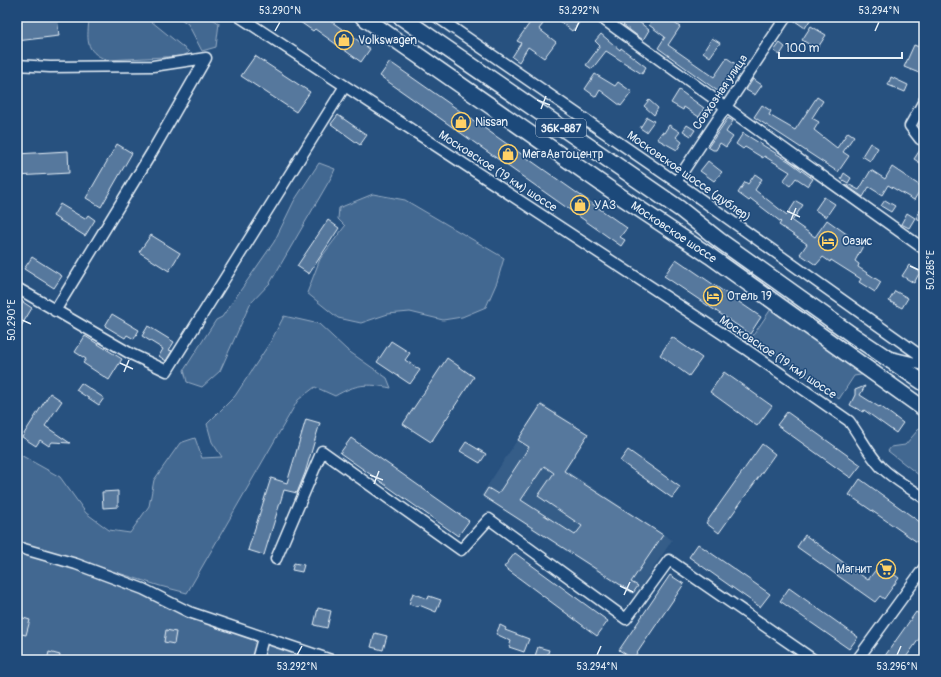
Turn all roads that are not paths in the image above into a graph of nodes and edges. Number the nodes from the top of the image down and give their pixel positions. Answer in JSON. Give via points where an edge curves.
{"nodes":[{"id":1,"x":240,"y":17,"type":"edge"},
{"id":2,"x":363,"y":17,"type":"edge"},
{"id":3,"x":401,"y":17,"type":"edge"},
{"id":4,"x":437,"y":17,"type":"edge"},
{"id":5,"x":600,"y":17,"type":"edge"},
{"id":6,"x":786,"y":17,"type":"edge"},
{"id":7,"x":17,"y":65,"type":"edge"},
{"id":8,"x":345,"y":86,"type":"junction"},
{"id":9,"x":924,"y":102,"type":"edge"},
{"id":10,"x":725,"y":108,"type":"junction"},
{"id":11,"x":924,"y":141,"type":"edge"},
{"id":12,"x":676,"y":182,"type":"junction"},
{"id":13,"x":698,"y":224,"type":"junction"},
{"id":14,"x":687,"y":240,"type":"junction"},
{"id":15,"x":719,"y":240,"type":"junction"},
{"id":16,"x":924,"y":249,"type":"edge"},
{"id":17,"x":710,"y":256,"type":"junction"},
{"id":18,"x":17,"y":288,"type":"edge"},
{"id":19,"x":55,"y":311,"type":"junction"},
{"id":20,"x":882,"y":354,"type":"junction"},
{"id":21,"x":924,"y":358,"type":"edge"},
{"id":22,"x":924,"y":365,"type":"edge"},
{"id":23,"x":924,"y":383,"type":"edge"},
{"id":24,"x":924,"y":409,"type":"edge"},
{"id":25,"x":924,"y":498,"type":"edge"},
{"id":26,"x":17,"y":547,"type":"edge"},
{"id":27,"x":276,"y":559,"type":"dead end"},
{"id":28,"x":924,"y":568,"type":"edge"},
{"id":29,"x":263,"y":638,"type":"junction"},
{"id":30,"x":257,"y":660,"type":"edge"},
{"id":31,"x":331,"y":660,"type":"edge"},
{"id":32,"x":814,"y":660,"type":"edge"},
{"id":33,"x":857,"y":660,"type":"edge"}],
"edges":[{"from":1,"to":8,"type":"street","name":"Московское (19 км) шоссе"},
{"from":2,"to":14,"type":"main road","name":"Московское шоссе","number":"36К-887"},
{"from":3,"to":13,"type":"main road","name":"Московское шоссе","number":"36К-887","via":[[680,209]]},
{"from":4,"to":12,"type":"street","name":"Московское шоссе (дублер)"},
{"from":5,"to":10,"type":"street"},
{"from":6,"to":10,"type":"street","name":"Совхозная улица"},
{"from":7,"to":19,"type":"street","via":[[153,66],[206,58]]},
{"from":8,"to":19,"type":"street","via":[[167,371],[131,354]]},
{"from":8,"to":25,"type":"street","name":"Московское (19 км) шоссе","via":[[744,348],[849,421],[882,468]]},
{"from":9,"to":11,"type":"street","via":[[910,126]]},
{"from":10,"to":12,"type":"street","name":"Совхозная улица"},
{"from":10,"to":16,"type":"street"},
{"from":12,"to":21,"type":"street","name":"Московское шоссе (дублер)"},
{"from":13,"to":14,"type":"main road","via":[[698,238]]},
{"from":13,"to":15,"type":"main road","name":"Московское шоссе","number":"36К-887"},
{"from":14,"to":17,"type":"main road","name":"Московское шоссе","number":"36К-887"},
{"from":15,"to":17,"type":"main road","via":[[709,244]]},
{"from":15,"to":20,"type":"main road","name":"Московское шоссе","number":"36К-887"},
{"from":17,"to":24,"type":"main road","name":"Московское шоссе","number":"36К-887"},
{"from":18,"to":19,"type":"street"},
{"from":20,"to":22,"type":"street"},
{"from":20,"to":23,"type":"main road","name":"Московское шоссе","number":"36К-887"},
{"from":26,"to":29,"type":"street","via":[[76,564],[143,589],[189,612]]},
{"from":27,"to":32,"type":"street","via":[[322,451],[461,550],[489,519],[626,619],[669,560]]},
{"from":28,"to":33,"type":"street"},
{"from":29,"to":30,"type":"street"},
{"from":29,"to":31,"type":"street"}]}
